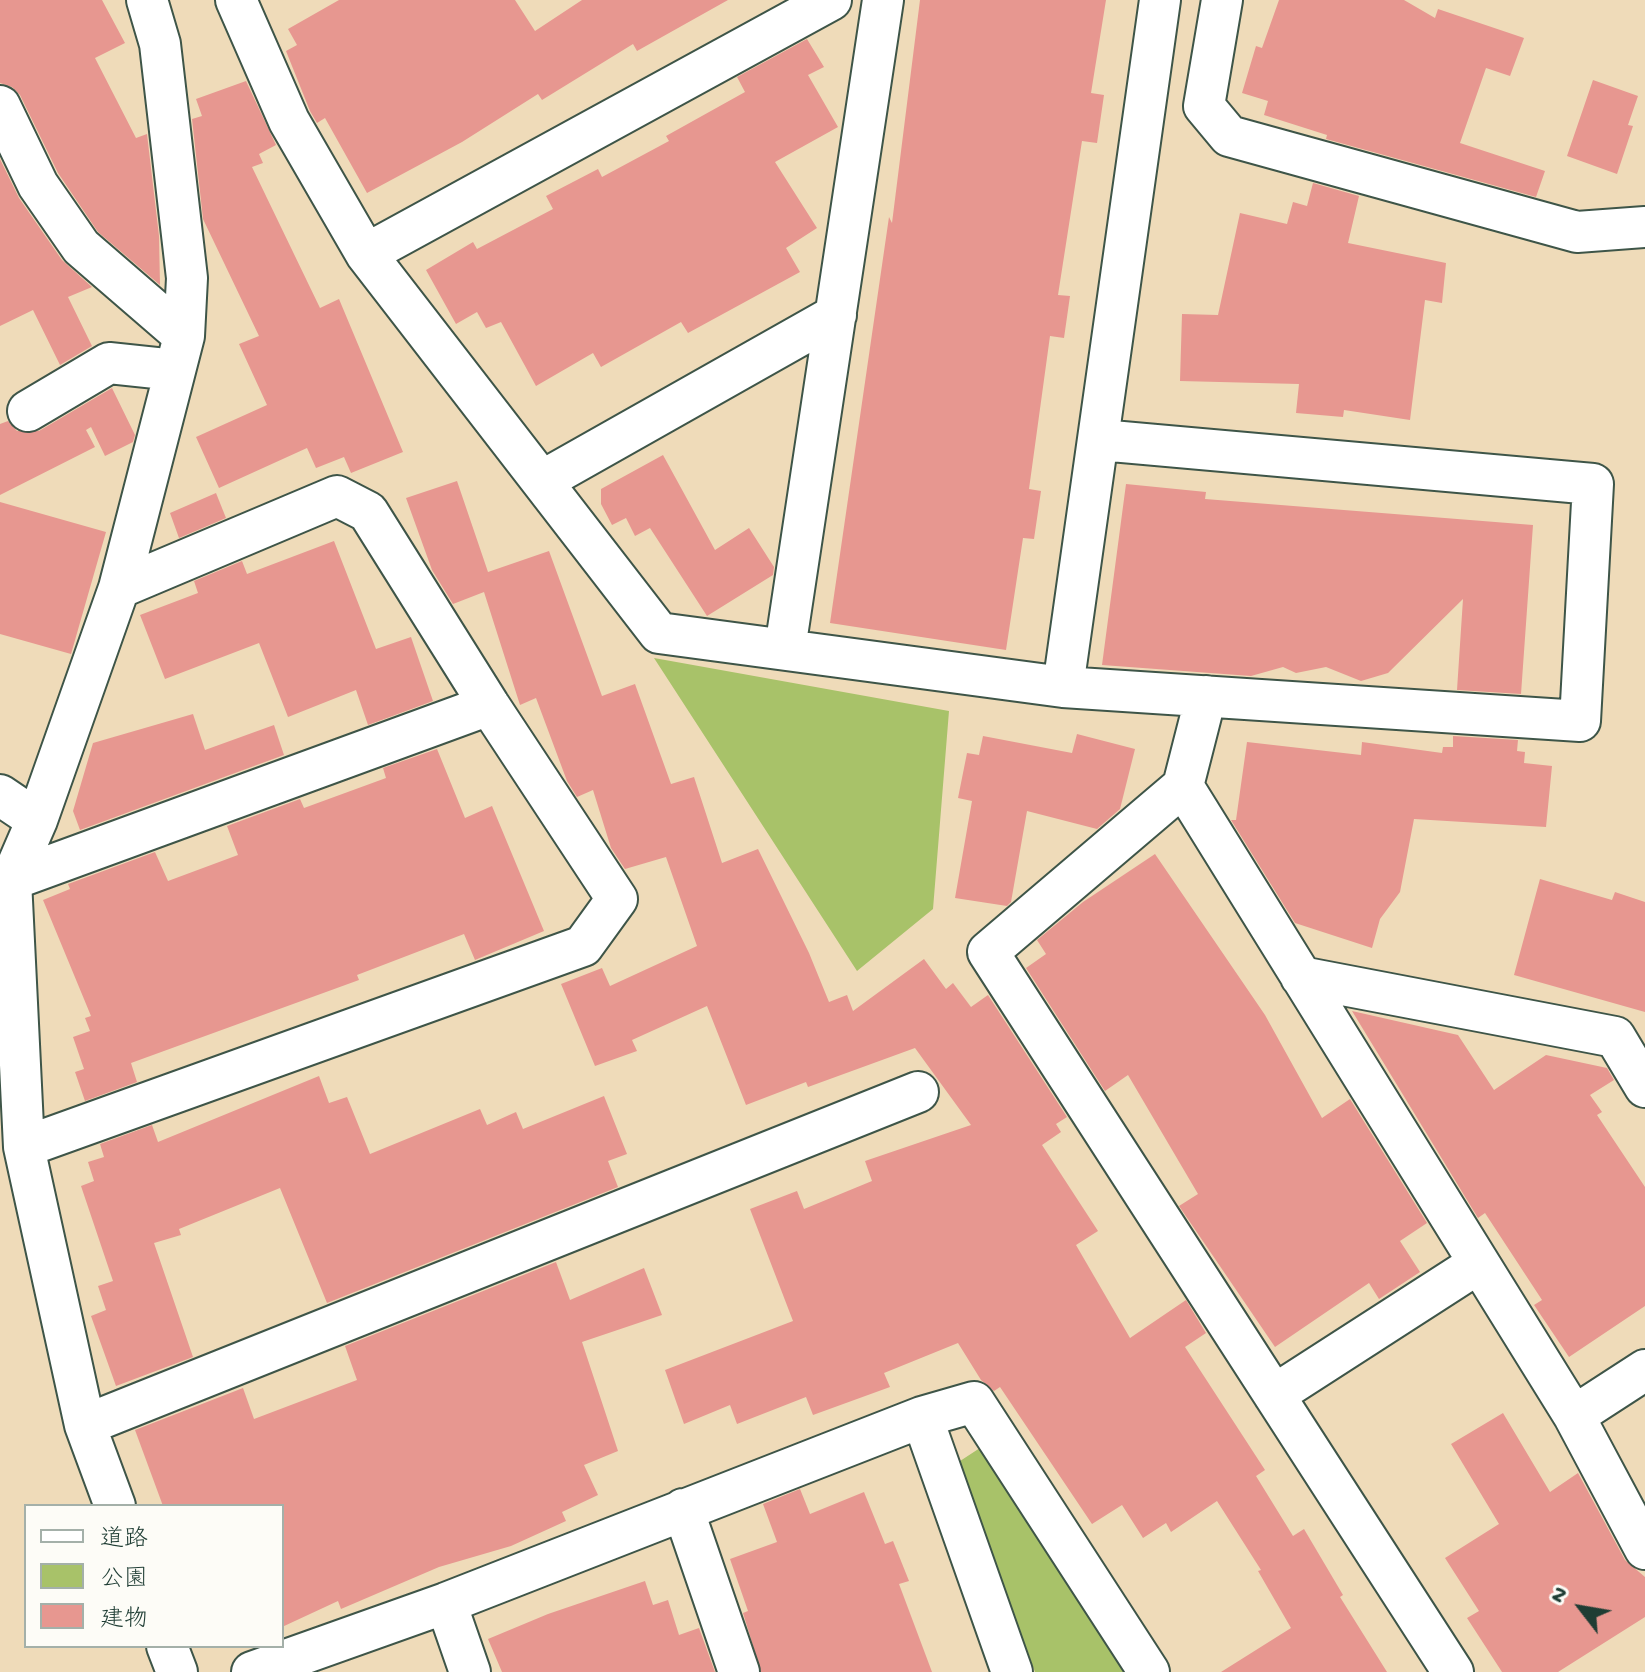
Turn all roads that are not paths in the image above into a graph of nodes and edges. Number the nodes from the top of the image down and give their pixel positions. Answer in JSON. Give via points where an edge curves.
{"nodes":[{"id":1,"x":147,"y":0,"type":"edge"},
{"id":2,"x":236,"y":0,"type":"edge"},
{"id":3,"x":831,"y":0,"type":"edge"},
{"id":4,"x":883,"y":0,"type":"edge"},
{"id":5,"x":1160,"y":0,"type":"edge"},
{"id":6,"x":1222,"y":0,"type":"edge"},
{"id":7,"x":0,"y":106,"type":"edge"},
{"id":8,"x":1645,"y":227,"type":"edge"},
{"id":9,"x":366,"y":254,"type":"junction"},
{"id":10,"x":836,"y":315,"type":"junction"},
{"id":11,"x":180,"y":353,"type":"junction"},
{"id":12,"x":28,"y":411,"type":"dead end"},
{"id":13,"x":1100,"y":440,"type":"junction"},
{"id":14,"x":542,"y":481,"type":"junction"},
{"id":15,"x":119,"y":588,"type":"junction"},
{"id":16,"x":785,"y":649,"type":"junction"},
{"id":17,"x":1063,"y":687,"type":"junction"},
{"id":18,"x":1206,"y":696,"type":"junction"},
{"id":19,"x":489,"y":705,"type":"junction"},
{"id":20,"x":1183,"y":786,"type":"junction"},
{"id":21,"x":0,"y":795,"type":"edge"},
{"id":22,"x":37,"y":820,"type":"junction"},
{"id":23,"x":11,"y":880,"type":"junction"},
{"id":24,"x":1301,"y":977,"type":"junction"},
{"id":25,"x":1645,"y":1087,"type":"edge"},
{"id":26,"x":918,"y":1092,"type":"dead end"},
{"id":27,"x":24,"y":1147,"type":"junction"},
{"id":28,"x":1479,"y":1263,"type":"junction"},
{"id":29,"x":1645,"y":1370,"type":"edge"},
{"id":30,"x":1274,"y":1395,"type":"junction"},
{"id":31,"x":1574,"y":1416,"type":"junction"},
{"id":32,"x":922,"y":1417,"type":"junction"},
{"id":33,"x":85,"y":1425,"type":"junction"},
{"id":34,"x":114,"y":1504,"type":"edge"},
{"id":35,"x":683,"y":1509,"type":"junction"},
{"id":36,"x":1645,"y":1549,"type":"edge"},
{"id":37,"x":446,"y":1603,"type":"junction"},
{"id":38,"x":168,"y":1648,"type":"edge"},
{"id":39,"x":177,"y":1672,"type":"edge"},
{"id":40,"x":252,"y":1672,"type":"edge"},
{"id":41,"x":470,"y":1672,"type":"edge"},
{"id":42,"x":739,"y":1672,"type":"edge"},
{"id":43,"x":1012,"y":1672,"type":"edge"},
{"id":44,"x":1149,"y":1672,"type":"edge"},
{"id":45,"x":1453,"y":1672,"type":"edge"}],
"edges":[{"from":1,"to":11,"type":"street","via":[[160,44],[187,278]]},
{"from":2,"to":9,"type":"street","via":[[289,121]]},
{"from":3,"to":9,"type":"street"},
{"from":4,"to":10,"type":"street"},
{"from":5,"to":13,"type":"street"},
{"from":6,"to":8,"type":"street","via":[[1204,106],[1229,136],[1577,232]]},
{"from":7,"to":11,"type":"street","via":[[38,185],[81,247]]},
{"from":9,"to":14,"type":"street"},
{"from":10,"to":14,"type":"street"},
{"from":10,"to":16,"type":"street"},
{"from":11,"to":12,"type":"street","via":[[109,363]]},
{"from":11,"to":15,"type":"street"},
{"from":13,"to":17,"type":"street"},
{"from":13,"to":18,"type":"street","via":[[1593,484],[1580,721]]},
{"from":14,"to":16,"type":"street","via":[[659,633]]},
{"from":15,"to":19,"type":"street","via":[[337,496],[368,512]]},
{"from":15,"to":22,"type":"street"},
{"from":16,"to":17,"type":"street"},
{"from":17,"to":18,"type":"street"},
{"from":18,"to":20,"type":"street"},
{"from":19,"to":23,"type":"street"},
{"from":19,"to":27,"type":"street","via":[[617,899],[583,946]]},
{"from":20,"to":24,"type":"street"},
{"from":20,"to":30,"type":"street","via":[[988,952]]},
{"from":21,"to":22,"type":"street"},
{"from":22,"to":23,"type":"street"},
{"from":23,"to":27,"type":"street"},
{"from":24,"to":25,"type":"street","via":[[1615,1037]]},
{"from":24,"to":28,"type":"street"},
{"from":26,"to":33,"type":"street"},
{"from":27,"to":33,"type":"street"},
{"from":28,"to":30,"type":"street"},
{"from":28,"to":31,"type":"street"},
{"from":29,"to":31,"type":"street"},
{"from":30,"to":45,"type":"street"},
{"from":31,"to":36,"type":"street"},
{"from":32,"to":35,"type":"street"},
{"from":32,"to":43,"type":"street"},
{"from":32,"to":44,"type":"street","via":[[974,1402]]},
{"from":33,"to":34,"type":"street"},
{"from":35,"to":37,"type":"street"},
{"from":35,"to":42,"type":"street"},
{"from":37,"to":40,"type":"street"},
{"from":37,"to":41,"type":"street"},
{"from":38,"to":39,"type":"street"}]}
